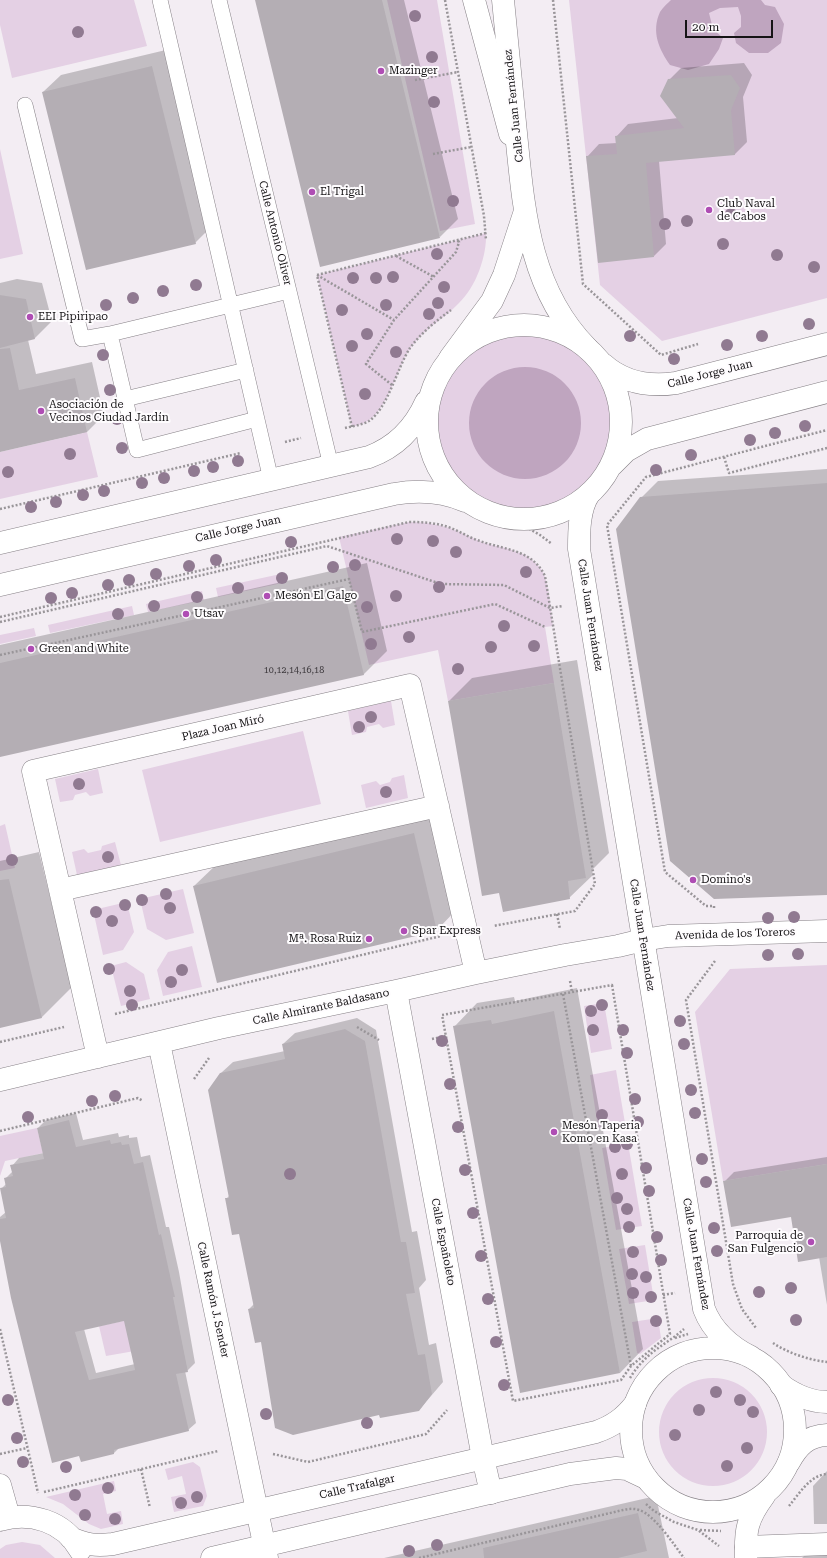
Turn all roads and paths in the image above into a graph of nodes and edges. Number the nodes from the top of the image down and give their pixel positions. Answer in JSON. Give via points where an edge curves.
{"nodes":[{"id":1,"x":160,"y":0,"type":"edge"},
{"id":2,"x":218,"y":0,"type":"edge"},
{"id":3,"x":445,"y":0,"type":"edge"},
{"id":4,"x":474,"y":0,"type":"edge"},
{"id":5,"x":503,"y":0,"type":"edge"},
{"id":6,"x":554,"y":0,"type":"edge"},
{"id":7,"x":458,"y":72,"type":"junction"},
{"id":8,"x":415,"y":80,"type":"dead end"},
{"id":9,"x":25,"y":105,"type":"dead end"},
{"id":10,"x":471,"y":147,"type":"junction"},
{"id":11,"x":433,"y":154,"type":"dead end"},
{"id":12,"x":521,"y":174,"type":"junction"},
{"id":13,"x":525,"y":211,"type":"junction"},
{"id":14,"x":486,"y":233,"type":"junction"},
{"id":15,"x":457,"y":240,"type":"junction"},
{"id":16,"x":486,"y":246,"type":"dead end"},
{"id":17,"x":396,"y":255,"type":"junction"},
{"id":18,"x":316,"y":275,"type":"junction"},
{"id":19,"x":434,"y":277,"type":"junction"},
{"id":20,"x":289,"y":291,"type":"junction"},
{"id":21,"x":231,"y":305,"type":"junction"},
{"id":22,"x":456,"y":306,"type":"dead end"},
{"id":23,"x":394,"y":320,"type":"junction"},
{"id":24,"x":110,"y":334,"type":"junction"},
{"id":25,"x":698,"y":344,"type":"dead end"},
{"id":26,"x":827,"y":344,"type":"edge"},
{"id":27,"x":593,"y":354,"type":"junction"},
{"id":28,"x":450,"y":358,"type":"junction"},
{"id":29,"x":246,"y":370,"type":"junction"},
{"id":30,"x":434,"y":383,"type":"junction"},
{"id":31,"x":392,"y":386,"type":"junction"},
{"id":32,"x":827,"y":392,"type":"edge"},
{"id":33,"x":125,"y":399,"type":"junction"},
{"id":34,"x":257,"y":419,"type":"junction"},
{"id":35,"x":352,"y":426,"type":"junction"},
{"id":36,"x":827,"y":430,"type":"edge"},
{"id":37,"x":324,"y":433,"type":"junction"},
{"id":38,"x":263,"y":448,"type":"junction"},
{"id":39,"x":827,"y":448,"type":"edge"},
{"id":40,"x":724,"y":457,"type":"junction"},
{"id":41,"x":331,"y":466,"type":"junction"},
{"id":42,"x":607,"y":472,"type":"junction"},
{"id":43,"x":271,"y":480,"type":"junction"},
{"id":44,"x":589,"y":494,"type":"junction"},
{"id":45,"x":476,"y":506,"type":"junction"},
{"id":46,"x":0,"y":509,"type":"edge"},
{"id":47,"x":508,"y":518,"type":"junction"},
{"id":48,"x":0,"y":543,"type":"edge"},
{"id":49,"x":556,"y":549,"type":"dead end"},
{"id":50,"x":0,"y":585,"type":"edge"},
{"id":51,"x":587,"y":602,"type":"junction"},
{"id":52,"x":550,"y":608,"type":"junction"},
{"id":53,"x":0,"y":617,"type":"edge"},
{"id":54,"x":0,"y":622,"type":"edge"},
{"id":55,"x":545,"y":627,"type":"dead end"},
{"id":56,"x":0,"y":655,"type":"edge"},
{"id":57,"x":438,"y":806,"type":"junction"},
{"id":58,"x":60,"y":890,"type":"junction"},
{"id":59,"x":714,"y":906,"type":"dead end"},
{"id":60,"x":465,"y":931,"type":"junction"},
{"id":61,"x":827,"y":931,"type":"edge"},
{"id":62,"x":643,"y":940,"type":"junction"},
{"id":63,"x":715,"y":962,"type":"dead end"},
{"id":64,"x":476,"y":973,"type":"junction"},
{"id":65,"x":396,"y":991,"type":"junction"},
{"id":66,"x":563,"y":994,"type":"junction"},
{"id":67,"x":89,"y":1020,"type":"junction"},
{"id":68,"x":0,"y":1042,"type":"edge"},
{"id":69,"x":159,"y":1042,"type":"junction"},
{"id":70,"x":213,"y":1053,"type":"dead end"},
{"id":71,"x":98,"y":1057,"type":"junction"},
{"id":72,"x":0,"y":1080,"type":"edge"},
{"id":73,"x":192,"y":1082,"type":"dead end"},
{"id":74,"x":138,"y":1098,"type":"dead end"},
{"id":75,"x":0,"y":1131,"type":"edge"},
{"id":76,"x":684,"y":1328,"type":"dead end"},
{"id":77,"x":0,"y":1329,"type":"edge"},
{"id":78,"x":758,"y":1331,"type":"dead end"},
{"id":79,"x":771,"y":1341,"type":"dead end"},
{"id":80,"x":750,"y":1357,"type":"junction"},
{"id":81,"x":827,"y":1362,"type":"edge"},
{"id":82,"x":631,"y":1366,"type":"junction"},
{"id":83,"x":781,"y":1385,"type":"junction"},
{"id":84,"x":630,"y":1394,"type":"junction"},
{"id":85,"x":827,"y":1402,"type":"edge"},
{"id":86,"x":450,"y":1407,"type":"dead end"},
{"id":87,"x":827,"y":1435,"type":"edge"},
{"id":88,"x":27,"y":1448,"type":"junction"},
{"id":89,"x":0,"y":1454,"type":"edge"},
{"id":90,"x":245,"y":1457,"type":"junction"},
{"id":91,"x":483,"y":1458,"type":"junction"},
{"id":92,"x":789,"y":1462,"type":"junction"},
{"id":93,"x":141,"y":1469,"type":"junction"},
{"id":94,"x":827,"y":1474,"type":"edge"},
{"id":95,"x":646,"y":1478,"type":"junction"},
{"id":96,"x":0,"y":1485,"type":"edge"},
{"id":97,"x":491,"y":1493,"type":"junction"},
{"id":98,"x":766,"y":1493,"type":"junction"},
{"id":99,"x":796,"y":1498,"type":"dead end"},
{"id":100,"x":644,"y":1502,"type":"dead end"},
{"id":101,"x":257,"y":1511,"type":"junction"},
{"id":102,"x":151,"y":1514,"type":"dead end"},
{"id":103,"x":4,"y":1518,"type":"edge"},
{"id":104,"x":71,"y":1538,"type":"junction"},
{"id":105,"x":827,"y":1544,"type":"edge"},
{"id":106,"x":723,"y":1551,"type":"dead end"},
{"id":107,"x":265,"y":1552,"type":"edge"},
{"id":108,"x":746,"y":1553,"type":"edge"},
{"id":109,"x":84,"y":1558,"type":"edge"},
{"id":110,"x":212,"y":1558,"type":"edge"},
{"id":111,"x":418,"y":1558,"type":"edge"},
{"id":112,"x":684,"y":1558,"type":"edge"}],
"edges":[{"from":1,"to":21,"type":"lane"},
{"from":2,"to":20,"type":"lane","name":"Calle Antonio Oliver"},
{"from":3,"to":7,"type":"path"},
{"from":4,"to":12,"type":"street"},
{"from":5,"to":12,"type":"street","name":"Calle Juan Fernández"},
{"from":6,"to":25,"type":"path","via":[[583,284],[661,355]]},
{"from":7,"to":8,"type":"path"},
{"from":7,"to":10,"type":"path"},
{"from":9,"to":24,"type":"lane","via":[[82,338]]},
{"from":10,"to":11,"type":"path"},
{"from":10,"to":14,"type":"path"},
{"from":12,"to":13,"type":"street","name":"Calle Juan Fernández"},
{"from":13,"to":27,"type":"street","name":"Calle Juan Fernández","via":[[537,265],[550,298],[563,320]]},
{"from":13,"to":28,"type":"street","name":"Calle Juan Fernández","via":[[492,301]]},
{"from":14,"to":15,"type":"path"},
{"from":14,"to":16,"type":"path"},
{"from":15,"to":17,"type":"path"},
{"from":15,"to":19,"type":"path","via":[[459,242],[456,252]]},
{"from":17,"to":18,"type":"path"},
{"from":17,"to":19,"type":"path"},
{"from":18,"to":23,"type":"path"},
{"from":18,"to":35,"type":"path"},
{"from":19,"to":23,"type":"path"},
{"from":20,"to":21,"type":"lane"},
{"from":20,"to":37,"type":"lane","name":"Calle Antonio Oliver"},
{"from":21,"to":24,"type":"lane"},
{"from":21,"to":29,"type":"lane"},
{"from":22,"to":31,"type":"path","via":[[428,328],[414,343]]},
{"from":23,"to":31,"type":"path","via":[[366,364]]},
{"from":24,"to":33,"type":"lane"},
{"from":26,"to":27,"type":"street","name":"Calle Jorge Juan","via":[[660,386],[630,381],[611,371]]},
{"from":27,"to":28,"type":"street","via":[[571,337],[551,328],[514,325],[497,328],[479,336]]},
{"from":27,"to":42,"type":"street","via":[[613,383],[621,413],[619,443]]},
{"from":28,"to":30,"type":"street"},
{"from":29,"to":33,"type":"lane"},
{"from":29,"to":34,"type":"lane"},
{"from":30,"to":41,"type":"street","via":[[416,420],[401,439],[380,453]]},
{"from":30,"to":45,"type":"street","via":[[426,420],[432,456],[446,481]]},
{"from":31,"to":35,"type":"path","via":[[370,420]]},
{"from":32,"to":42,"type":"street","via":[[647,439],[626,450]]},
{"from":33,"to":34,"type":"lane","via":[[137,450]]},
{"from":34,"to":38,"type":"lane"},
{"from":35,"to":37,"type":"path"},
{"from":36,"to":40,"type":"path"},
{"from":37,"to":38,"type":"path"},
{"from":37,"to":41,"type":"lane","name":"Calle Antonio Oliver"},
{"from":38,"to":43,"type":"lane"},
{"from":38,"to":46,"type":"path"},
{"from":39,"to":40,"type":"path","via":[[729,474]]},
{"from":40,"to":59,"type":"path","via":[[646,477],[607,525],[665,872],[706,906]]},
{"from":41,"to":43,"type":"street"},
{"from":42,"to":44,"type":"street"},
{"from":43,"to":48,"type":"street"},
{"from":44,"to":47,"type":"street","via":[[575,504],[550,515]]},
{"from":44,"to":51,"type":"street","name":"Calle Juan Fernández","via":[[582,512],[579,538]]},
{"from":45,"to":47,"type":"street"},
{"from":45,"to":50,"type":"street","name":"Calle Jorge Juan","via":[[441,494],[400,492]]},
{"from":47,"to":49,"type":"path","via":[[540,535]]},
{"from":51,"to":52,"type":"path"},
{"from":51,"to":62,"type":"street","name":"Calle Juan Fernández"},
{"from":52,"to":53,"type":"path","via":[[545,576],[539,565],[529,557],[514,550],[475,540],[441,525],[409,522]]},
{"from":52,"to":54,"type":"path","via":[[504,585],[441,584],[327,546]]},
{"from":52,"to":60,"type":"path","via":[[595,884],[575,911]]},
{"from":55,"to":56,"type":"path","via":[[495,604],[362,632],[349,579]]},
{"from":57,"to":58,"type":"street"},
{"from":57,"to":58,"type":"street","name":"Plaza Joan Miró","via":[[410,685],[33,771]]},
{"from":57,"to":60,"type":"street","name":"Plaza Joan Miró"},
{"from":58,"to":67,"type":"street","name":"Plaza Joan Miró"},
{"from":60,"to":64,"type":"street","name":"Plaza Joan Miró"},
{"from":60,"to":67,"type":"path"},
{"from":61,"to":62,"type":"street","name":"Avenida de los Toreros","via":[[668,936]]},
{"from":62,"to":64,"type":"street","name":"Calle Almirante Baldasano"},
{"from":62,"to":80,"type":"street","name":"Calle Juan Fernández","via":[[704,1309],[710,1323],[722,1336],[737,1350]]},
{"from":63,"to":78,"type":"path","via":[[686,1000],[733,1284],[742,1309]]},
{"from":64,"to":65,"type":"street","name":"Calle Almirante Baldasano"},
{"from":65,"to":69,"type":"street","name":"Calle Almirante Baldasano"},
{"from":65,"to":91,"type":"street","name":"Calle Españoleto"},
{"from":66,"to":82,"type":"path"},
{"from":66,"to":82,"type":"path","via":[[612,985],[670,1334]]},
{"from":66,"to":82,"type":"path","via":[[442,1015],[513,1401],[621,1380]]},
{"from":67,"to":68,"type":"path"},
{"from":67,"to":71,"type":"street","name":"Plaza Joan Miró"},
{"from":69,"to":71,"type":"street","name":"Calle Almirante Baldasano"},
{"from":69,"to":90,"type":"street","name":"Calle Ramón J. Sender"},
{"from":70,"to":73,"type":"path"},
{"from":71,"to":72,"type":"street","name":"Calle Almirante Baldasano"},
{"from":74,"to":75,"type":"path"},
{"from":76,"to":84,"type":"path","via":[[643,1361]]},
{"from":77,"to":88,"type":"path"},
{"from":79,"to":81,"type":"path","via":[[794,1353]]},
{"from":80,"to":83,"type":"street","via":[[770,1372]]},
{"from":80,"to":84,"type":"street","via":[[734,1351],[717,1349],[682,1354],[670,1360],[653,1374],[642,1388]]},
{"from":83,"to":85,"type":"street","via":[[807,1399]]},
{"from":83,"to":92,"type":"street","via":[[789,1399],[795,1431]]},
{"from":84,"to":91,"type":"street","name":"Calle Trafalgar","via":[[625,1416],[605,1429]]},
{"from":84,"to":95,"type":"street","via":[[632,1446],[637,1463]]},
{"from":86,"to":90,"type":"path","via":[[426,1434],[308,1462],[266,1453]]},
{"from":87,"to":92,"type":"street","via":[[810,1438],[798,1448]]},
{"from":88,"to":89,"type":"path"},
{"from":88,"to":93,"type":"path","via":[[38,1493]]},
{"from":90,"to":93,"type":"path","via":[[226,1460],[224,1449]]},
{"from":90,"to":101,"type":"street","name":"Calle Ramón J. Sender"},
{"from":91,"to":97,"type":"street","name":"Calle Españoleto"},
{"from":91,"to":101,"type":"street","name":"Calle Trafalgar"},
{"from":92,"to":98,"type":"street","via":[[777,1482]]},
{"from":93,"to":102,"type":"path"},
{"from":94,"to":99,"type":"path","via":[[822,1474],[811,1481]]},
{"from":95,"to":97,"type":"street","via":[[627,1469],[604,1469],[570,1474]]},
{"from":95,"to":98,"type":"street","via":[[665,1497],[680,1506],[698,1511],[734,1510]]},
{"from":96,"to":103,"type":"street"},
{"from":97,"to":107,"type":"street"},
{"from":98,"to":108,"type":"street","via":[[750,1518]]},
{"from":100,"to":106,"type":"path","via":[[665,1517],[698,1530]]},
{"from":101,"to":104,"type":"street","name":"Calle Trafalgar","via":[[113,1544],[96,1546]]},
{"from":101,"to":107,"type":"street","name":"Calle Ramón J. Sender"},
{"from":103,"to":104,"type":"street","via":[[38,1518],[56,1526]]},
{"from":104,"to":109,"type":"street"},
{"from":105,"to":108,"type":"street"},
{"from":107,"to":110,"type":"street"},
{"from":111,"to":112,"type":"path","via":[[632,1509],[641,1511],[654,1521]]}]}
